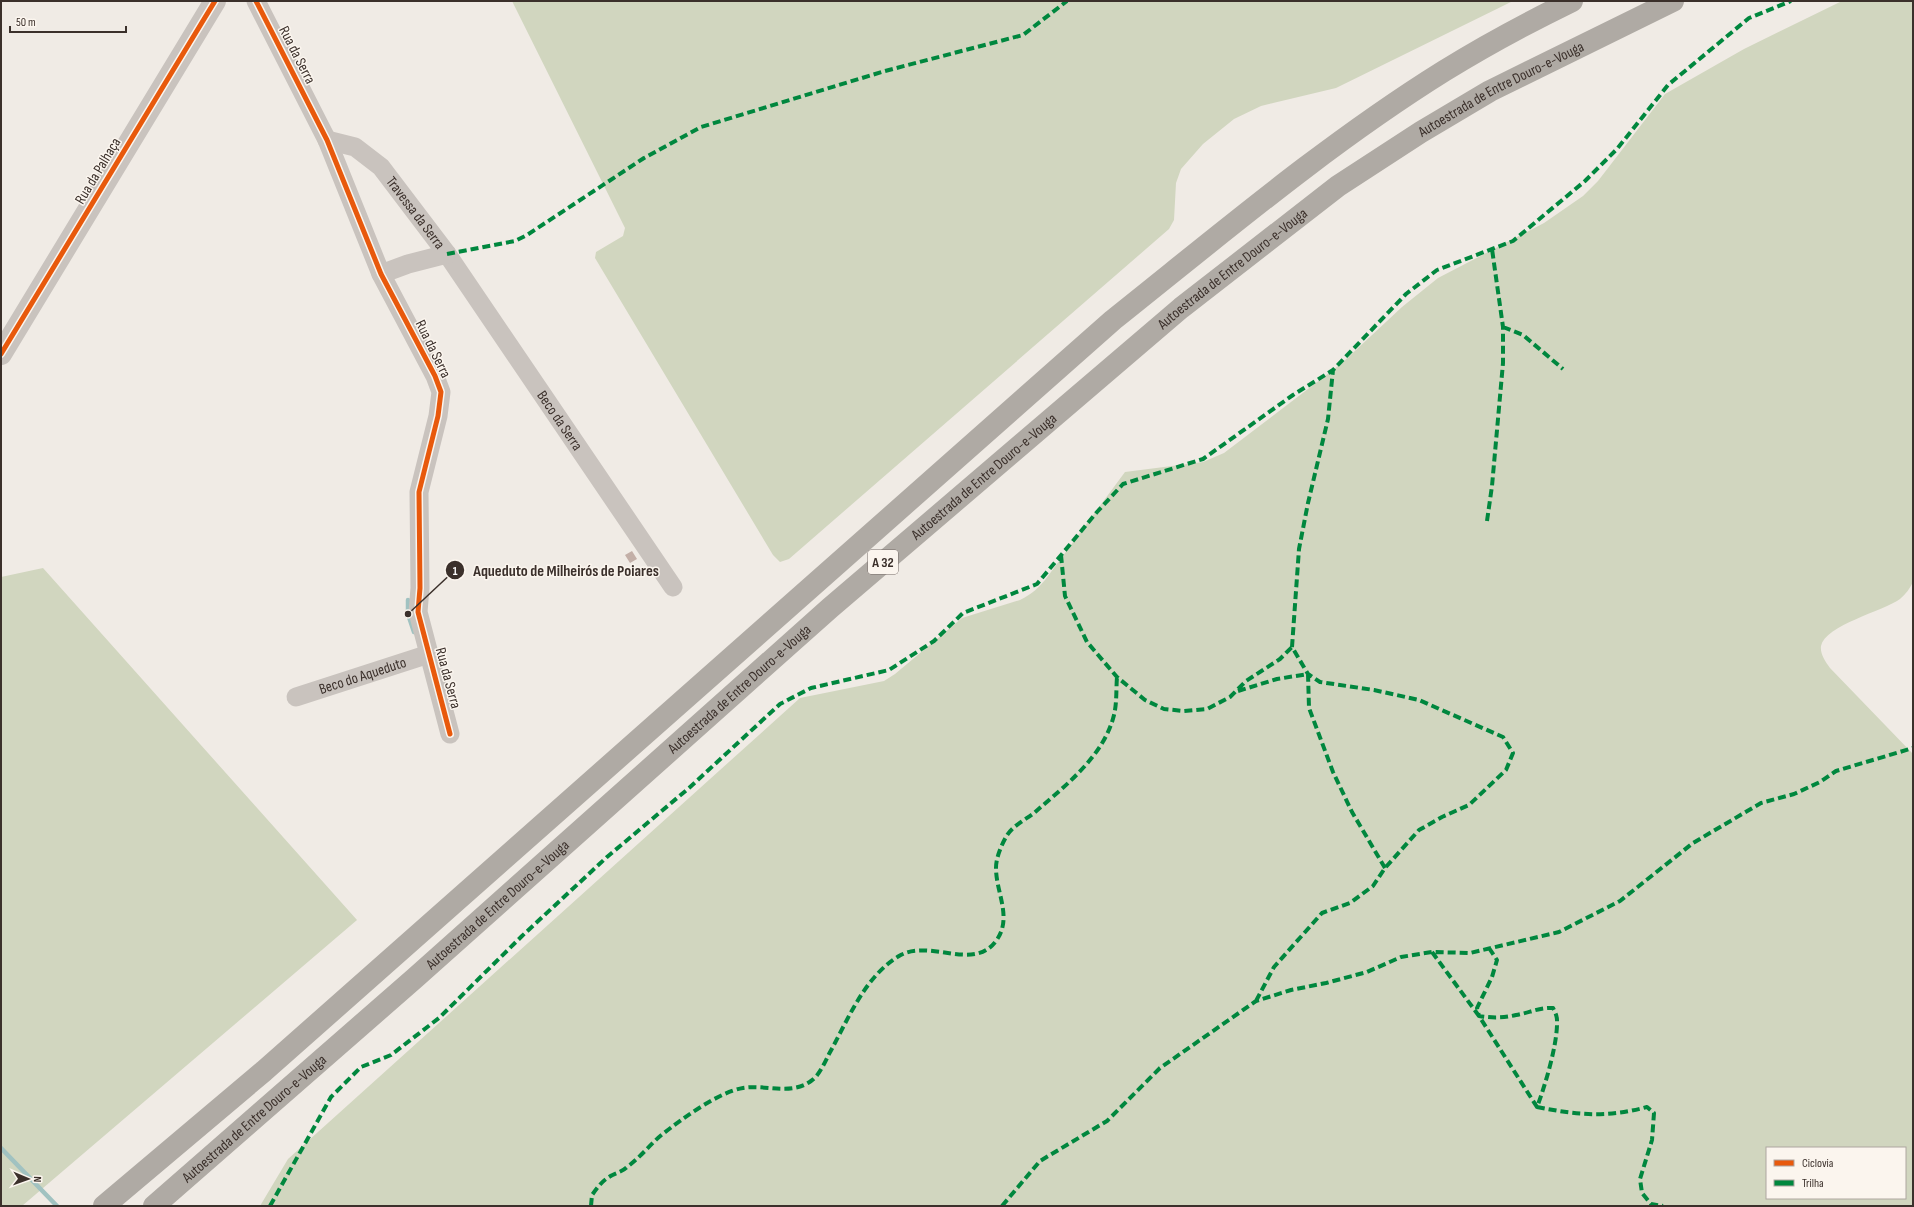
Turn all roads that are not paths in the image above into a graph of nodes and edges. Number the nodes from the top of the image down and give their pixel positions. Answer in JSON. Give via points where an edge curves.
{"nodes":[{"id":1,"x":215,"y":1,"type":"edge"},
{"id":2,"x":256,"y":1,"type":"edge"},
{"id":3,"x":1572,"y":1,"type":"edge"},
{"id":4,"x":1673,"y":1,"type":"edge"},
{"id":5,"x":327,"y":140,"type":"junction"},
{"id":6,"x":447,"y":254,"type":"junction"},
{"id":7,"x":381,"y":274,"type":"junction"},
{"id":8,"x":1,"y":354,"type":"edge"},
{"id":9,"x":673,"y":587,"type":"dead end"},
{"id":10,"x":429,"y":654,"type":"junction"},
{"id":11,"x":296,"y":697,"type":"dead end"},
{"id":12,"x":450,"y":734,"type":"dead end"},
{"id":13,"x":104,"y":1206,"type":"edge"},
{"id":14,"x":154,"y":1206,"type":"edge"}],
"edges":[{"from":1,"to":8,"type":"street","name":"Rua da Palhaça"},
{"from":2,"to":5,"type":"street","name":"Rua da Serra"},
{"from":3,"to":13,"type":"highway","name":"Autoestrada de Entre Douro-e-Vouga","number":"A 32","via":[[1456,64],[1377,116],[1235,223],[1113,320],[264,1071]]},
{"from":4,"to":14,"type":"highway","name":"Autoestrada de Entre Douro-e-Vouga","number":"A 32","via":[[1490,91],[1421,132],[1338,186],[1181,308],[830,608],[415,978]]},
{"from":5,"to":6,"type":"street","name":"Travessa da Serra","via":[[354,147],[381,168]]},
{"from":5,"to":7,"type":"street","name":"Rua da Serra"},
{"from":6,"to":7,"type":"street","name":"Travessa da Serra"},
{"from":6,"to":9,"type":"street","name":"Beco da Serra"},
{"from":7,"to":10,"type":"street","name":"Rua da Serra","via":[[441,392],[438,416],[418,492],[418,612]]},
{"from":10,"to":11,"type":"street","name":"Beco do Aqueduto"},
{"from":10,"to":12,"type":"street","name":"Rua da Serra"}]}
